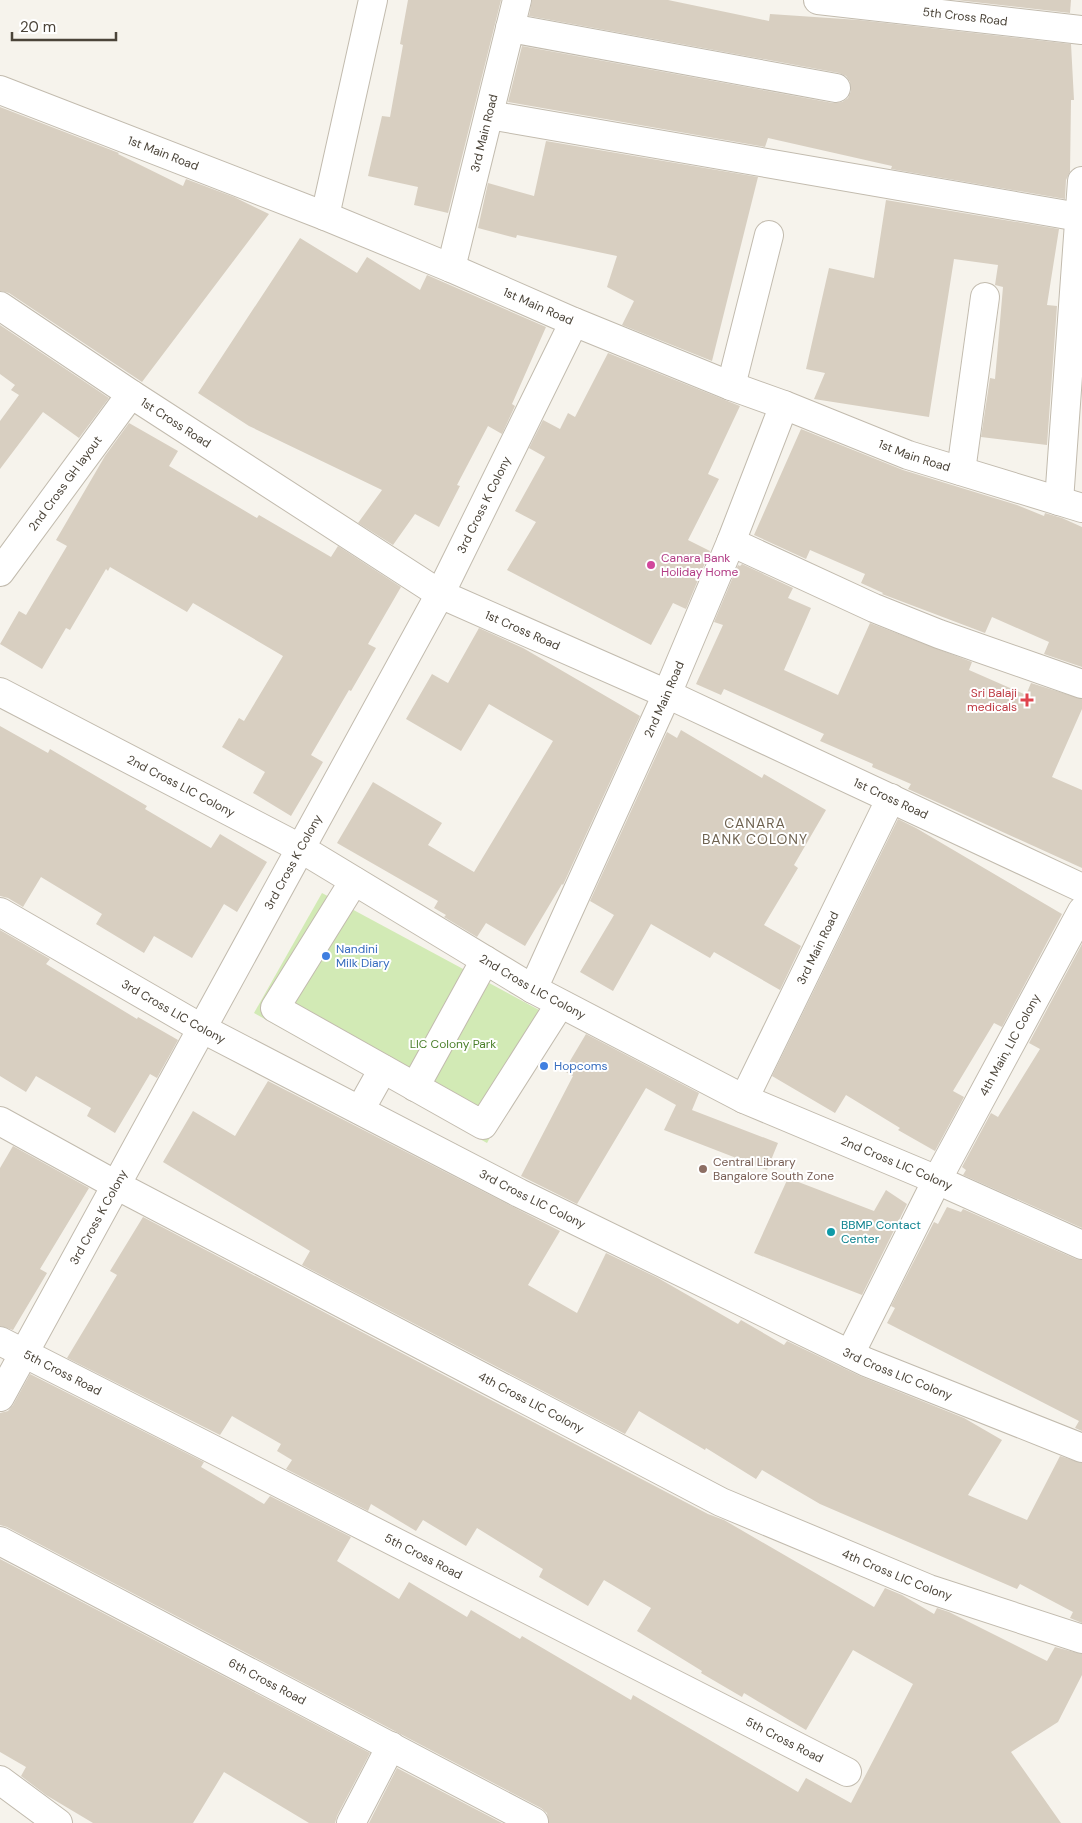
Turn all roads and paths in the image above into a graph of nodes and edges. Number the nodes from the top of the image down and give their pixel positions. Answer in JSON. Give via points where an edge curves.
{"nodes":[{"id":1,"x":374,"y":0,"type":"edge"},
{"id":2,"x":517,"y":0,"type":"edge"},
{"id":3,"x":818,"y":0,"type":"edge"},
{"id":4,"x":510,"y":28,"type":"junction"},
{"id":5,"x":1082,"y":30,"type":"edge"},
{"id":6,"x":836,"y":88,"type":"dead end"},
{"id":7,"x":0,"y":90,"type":"edge"},
{"id":8,"x":489,"y":115,"type":"junction"},
{"id":9,"x":1082,"y":180,"type":"edge"},
{"id":10,"x":325,"y":216,"type":"junction"},
{"id":11,"x":1080,"y":217,"type":"junction"},
{"id":12,"x":770,"y":235,"type":"dead end"},
{"id":13,"x":451,"y":268,"type":"junction"},
{"id":14,"x":985,"y":297,"type":"dead end"},
{"id":15,"x":0,"y":306,"type":"edge"},
{"id":16,"x":574,"y":322,"type":"junction"},
{"id":17,"x":731,"y":386,"type":"junction"},
{"id":18,"x":132,"y":394,"type":"junction"},
{"id":19,"x":784,"y":405,"type":"junction"},
{"id":20,"x":962,"y":471,"type":"junction"},
{"id":21,"x":1071,"y":504,"type":"edge"},
{"id":22,"x":731,"y":542,"type":"junction"},
{"id":23,"x":0,"y":572,"type":"edge"},
{"id":24,"x":440,"y":594,"type":"junction"},
{"id":25,"x":1082,"y":684,"type":"edge"},
{"id":26,"x":0,"y":692,"type":"edge"},
{"id":27,"x":667,"y":694,"type":"junction"},
{"id":28,"x":891,"y":798,"type":"junction"},
{"id":29,"x":300,"y":848,"type":"junction"},
{"id":30,"x":354,"y":881,"type":"junction"},
{"id":31,"x":1082,"y":888,"type":"edge"},
{"id":32,"x":1082,"y":911,"type":"edge"},
{"id":33,"x":0,"y":912,"type":"edge"},
{"id":34,"x":485,"y":960,"type":"junction"},
{"id":35,"x":533,"y":990,"type":"junction"},
{"id":36,"x":560,"y":1004,"type":"junction"},
{"id":37,"x":202,"y":1028,"type":"junction"},
{"id":38,"x":383,"y":1069,"type":"junction"},
{"id":39,"x":415,"y":1087,"type":"junction"},
{"id":40,"x":744,"y":1099,"type":"junction"},
{"id":41,"x":360,"y":1110,"type":"junction"},
{"id":42,"x":0,"y":1121,"type":"edge"},
{"id":43,"x":937,"y":1180,"type":"junction"},
{"id":44,"x":116,"y":1185,"type":"junction"},
{"id":45,"x":1082,"y":1245,"type":"edge"},
{"id":46,"x":0,"y":1341,"type":"edge"},
{"id":47,"x":24,"y":1353,"type":"junction"},
{"id":48,"x":850,"y":1354,"type":"junction"},
{"id":49,"x":0,"y":1397,"type":"edge"},
{"id":50,"x":1082,"y":1448,"type":"edge"},
{"id":51,"x":0,"y":1541,"type":"edge"},
{"id":52,"x":1082,"y":1639,"type":"edge"},
{"id":53,"x":391,"y":1746,"type":"junction"},
{"id":54,"x":847,"y":1772,"type":"dead end"},
{"id":55,"x":0,"y":1780,"type":"edge"},
{"id":56,"x":42,"y":1818,"type":"edge"},
{"id":57,"x":351,"y":1823,"type":"edge"},
{"id":58,"x":534,"y":1823,"type":"edge"}],
"edges":[{"from":1,"to":10,"type":"street"},
{"from":2,"to":4,"type":"street","name":"3rd Main Road"},
{"from":3,"to":5,"type":"street","name":"5th Cross Road"},
{"from":4,"to":6,"type":"street"},
{"from":4,"to":8,"type":"street","name":"3rd Main Road"},
{"from":7,"to":10,"type":"street","name":"1st Main Road"},
{"from":8,"to":11,"type":"street"},
{"from":8,"to":13,"type":"street","name":"3rd Main Road"},
{"from":9,"to":11,"type":"street"},
{"from":10,"to":13,"type":"street","name":"1st Main Road"},
{"from":11,"to":21,"type":"street"},
{"from":12,"to":17,"type":"street"},
{"from":13,"to":16,"type":"street","name":"1st Main Road"},
{"from":14,"to":20,"type":"street"},
{"from":15,"to":18,"type":"street","name":"1st Cross Road"},
{"from":16,"to":17,"type":"street","name":"1st Main Road"},
{"from":16,"to":24,"type":"street","name":"3rd Cross K Colony"},
{"from":17,"to":19,"type":"street","name":"1st Main Road"},
{"from":18,"to":23,"type":"street","name":"2nd Cross GH layout"},
{"from":18,"to":24,"type":"street","name":"1st Cross Road"},
{"from":19,"to":20,"type":"street","name":"1st Main Road","via":[[908,455]]},
{"from":19,"to":22,"type":"street","name":"2nd Main Road"},
{"from":20,"to":21,"type":"street","name":"1st Main Road"},
{"from":22,"to":25,"type":"street","via":[[874,608]]},
{"from":22,"to":27,"type":"street","name":"2nd Main Road"},
{"from":24,"to":27,"type":"street","name":"1st Cross Road"},
{"from":24,"to":29,"type":"street","name":"3rd Cross K Colony"},
{"from":26,"to":29,"type":"street","name":"2nd Cross LIC Colony"},
{"from":27,"to":28,"type":"street","name":"1st Cross Road"},
{"from":27,"to":35,"type":"street","name":"2nd Main Road"},
{"from":28,"to":31,"type":"street","name":"1st Cross Road"},
{"from":28,"to":40,"type":"street","name":"3rd Main Road"},
{"from":29,"to":30,"type":"street","name":"2nd Cross LIC Colony"},
{"from":29,"to":37,"type":"street","name":"3rd Cross K Colony"},
{"from":30,"to":34,"type":"street","name":"2nd Cross LIC Colony"},
{"from":30,"to":38,"type":"street","via":[[275,1008]]},
{"from":32,"to":43,"type":"street","name":"4th Main, LIC Colony"},
{"from":33,"to":37,"type":"street","name":"3rd Cross LIC Colony"},
{"from":34,"to":35,"type":"street","name":"2nd Cross LIC Colony"},
{"from":34,"to":39,"type":"street"},
{"from":35,"to":36,"type":"street","name":"2nd Cross LIC Colony"},
{"from":36,"to":39,"type":"street","via":[[483,1125]]},
{"from":36,"to":40,"type":"street","name":"2nd Cross LIC Colony"},
{"from":37,"to":41,"type":"street","name":"3rd Cross LIC Colony"},
{"from":37,"to":44,"type":"street","name":"3rd Cross K Colony"},
{"from":38,"to":39,"type":"street"},
{"from":38,"to":41,"type":"street"},
{"from":40,"to":43,"type":"street","name":"2nd Cross LIC Colony"},
{"from":41,"to":48,"type":"street","name":"3rd Cross LIC Colony","via":[[519,1193]]},
{"from":42,"to":44,"type":"street","name":"4th Cross LIC Colony"},
{"from":43,"to":45,"type":"street","name":"2nd Cross LIC Colony"},
{"from":43,"to":48,"type":"street","name":"4th Main, LIC Colony"},
{"from":44,"to":47,"type":"street","name":"3rd Cross K Colony"},
{"from":44,"to":52,"type":"street","name":"4th Cross LIC Colony","via":[[721,1502],[929,1589]]},
{"from":46,"to":47,"type":"street","name":"5th Cross Road"},
{"from":47,"to":49,"type":"street","name":"3rd Cross K Colony"},
{"from":47,"to":54,"type":"street","name":"5th Cross Road"},
{"from":48,"to":50,"type":"street","name":"3rd Cross LIC Colony"},
{"from":51,"to":53,"type":"street","name":"6th Cross Road"},
{"from":53,"to":57,"type":"street"},
{"from":53,"to":58,"type":"street","name":"6th Cross Road"},
{"from":55,"to":56,"type":"street"}]}
